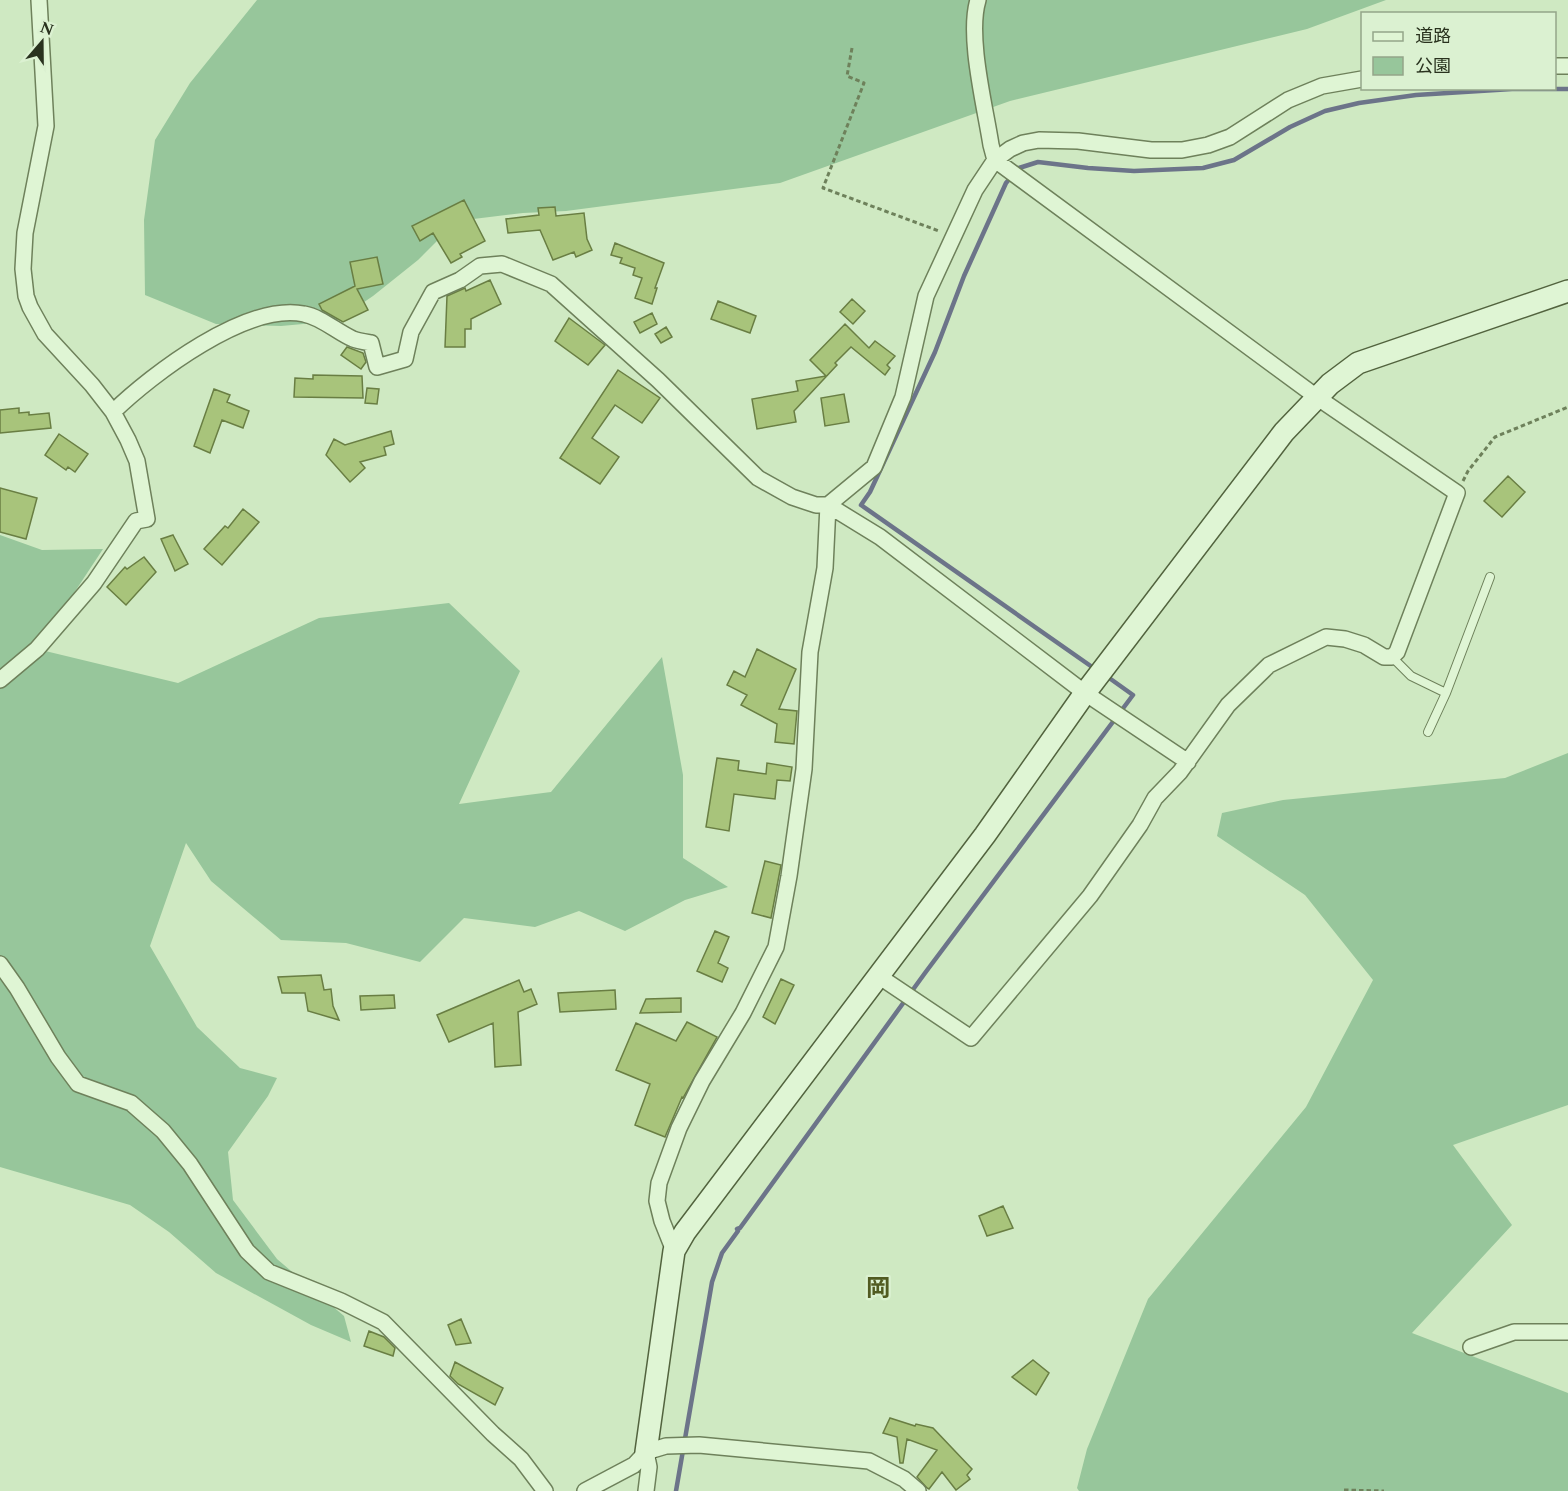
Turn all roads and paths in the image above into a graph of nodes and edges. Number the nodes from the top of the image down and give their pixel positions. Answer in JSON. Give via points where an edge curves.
{"nodes":[{"id":1,"x":39,"y":0,"type":"edge"},
{"id":2,"x":978,"y":0,"type":"edge"},
{"id":3,"x":852,"y":48,"type":"dead end"},
{"id":4,"x":1361,"y":79,"type":"edge"},
{"id":5,"x":995,"y":160,"type":"junction"},
{"id":6,"x":953,"y":237,"type":"junction"},
{"id":7,"x":1568,"y":291,"type":"edge"},
{"id":8,"x":1318,"y":398,"type":"junction"},
{"id":9,"x":1568,"y":407,"type":"edge"},
{"id":10,"x":113,"y":412,"type":"junction"},
{"id":11,"x":1457,"y":494,"type":"junction"},
{"id":12,"x":828,"y":505,"type":"junction"},
{"id":13,"x":1490,"y":577,"type":"dead end"},
{"id":14,"x":1392,"y":657,"type":"junction"},
{"id":15,"x":0,"y":680,"type":"edge"},
{"id":16,"x":1085,"y":693,"type":"junction"},
{"id":17,"x":1446,"y":693,"type":"junction"},
{"id":18,"x":1428,"y":732,"type":"dead end"},
{"id":19,"x":1188,"y":762,"type":"junction"},
{"id":20,"x":0,"y":964,"type":"edge"},
{"id":21,"x":878,"y":975,"type":"junction"},
{"id":22,"x":674,"y":1251,"type":"junction"},
{"id":23,"x":1568,"y":1332,"type":"edge"},
{"id":24,"x":1471,"y":1347,"type":"dead end"},
{"id":25,"x":646,"y":1452,"type":"junction"},
{"id":26,"x":1344,"y":1490,"type":"edge"},
{"id":27,"x":545,"y":1491,"type":"edge"},
{"id":28,"x":585,"y":1491,"type":"edge"},
{"id":29,"x":646,"y":1491,"type":"edge"},
{"id":30,"x":918,"y":1491,"type":"edge"},
{"id":31,"x":1384,"y":1491,"type":"edge"}],
"edges":[{"from":1,"to":10,"type":"street","via":[[46,126],[25,233],[26,296],[45,334]]},
{"from":2,"to":5,"type":"street","via":[[975,42]]},
{"from":3,"to":6,"type":"path","via":[[847,76],[864,83],[823,188]]},
{"from":4,"to":5,"type":"street","via":[[1322,86],[1288,100],[1230,137],[1208,145],[1151,150],[1039,140],[1023,143]]},
{"from":5,"to":6,"type":"street","via":[[975,190]]},
{"from":5,"to":8,"type":"street"},
{"from":6,"to":12,"type":"street","via":[[926,296],[903,397],[874,466]]},
{"from":7,"to":8,"type":"street","via":[[1358,363]]},
{"from":8,"to":11,"type":"street"},
{"from":8,"to":16,"type":"street","via":[[1284,432]]},
{"from":9,"to":11,"type":"path","via":[[1495,437],[1468,471]]},
{"from":10,"to":12,"type":"street","via":[[168,367],[215,336],[288,312],[306,314],[354,340],[371,343],[377,367],[405,359],[411,332],[433,292],[480,266],[502,264],[551,284],[658,380],[758,478],[792,497]]},
{"from":10,"to":15,"type":"street","via":[[136,461],[147,519],[136,521],[94,583],[37,649]]},
{"from":11,"to":14,"type":"street"},
{"from":12,"to":16,"type":"street","via":[[880,537]]},
{"from":12,"to":22,"type":"street","via":[[825,568],[810,652],[804,769],[776,947],[688,1109],[659,1183],[657,1200]]},
{"from":13,"to":17,"type":"lane"},
{"from":14,"to":17,"type":"lane","via":[[1411,676]]},
{"from":14,"to":19,"type":"street","via":[[1345,639],[1326,637],[1269,664],[1228,705]]},
{"from":16,"to":19,"type":"street"},
{"from":16,"to":21,"type":"street","via":[[985,835]]},
{"from":17,"to":18,"type":"lane"},
{"from":19,"to":21,"type":"street","via":[[1155,798],[1090,896],[970,1038]]},
{"from":20,"to":27,"type":"street","via":[[78,1083],[131,1103],[164,1131],[247,1251],[269,1272],[383,1322],[521,1459]]},
{"from":21,"to":22,"type":"street"},
{"from":22,"to":25,"type":"street"},
{"from":23,"to":24,"type":"street","via":[[1514,1332]]},
{"from":25,"to":28,"type":"street","via":[[634,1465]]},
{"from":25,"to":29,"type":"street"},
{"from":25,"to":30,"type":"street","via":[[666,1446],[699,1445],[869,1461]]},
{"from":26,"to":31,"type":"path"}]}
